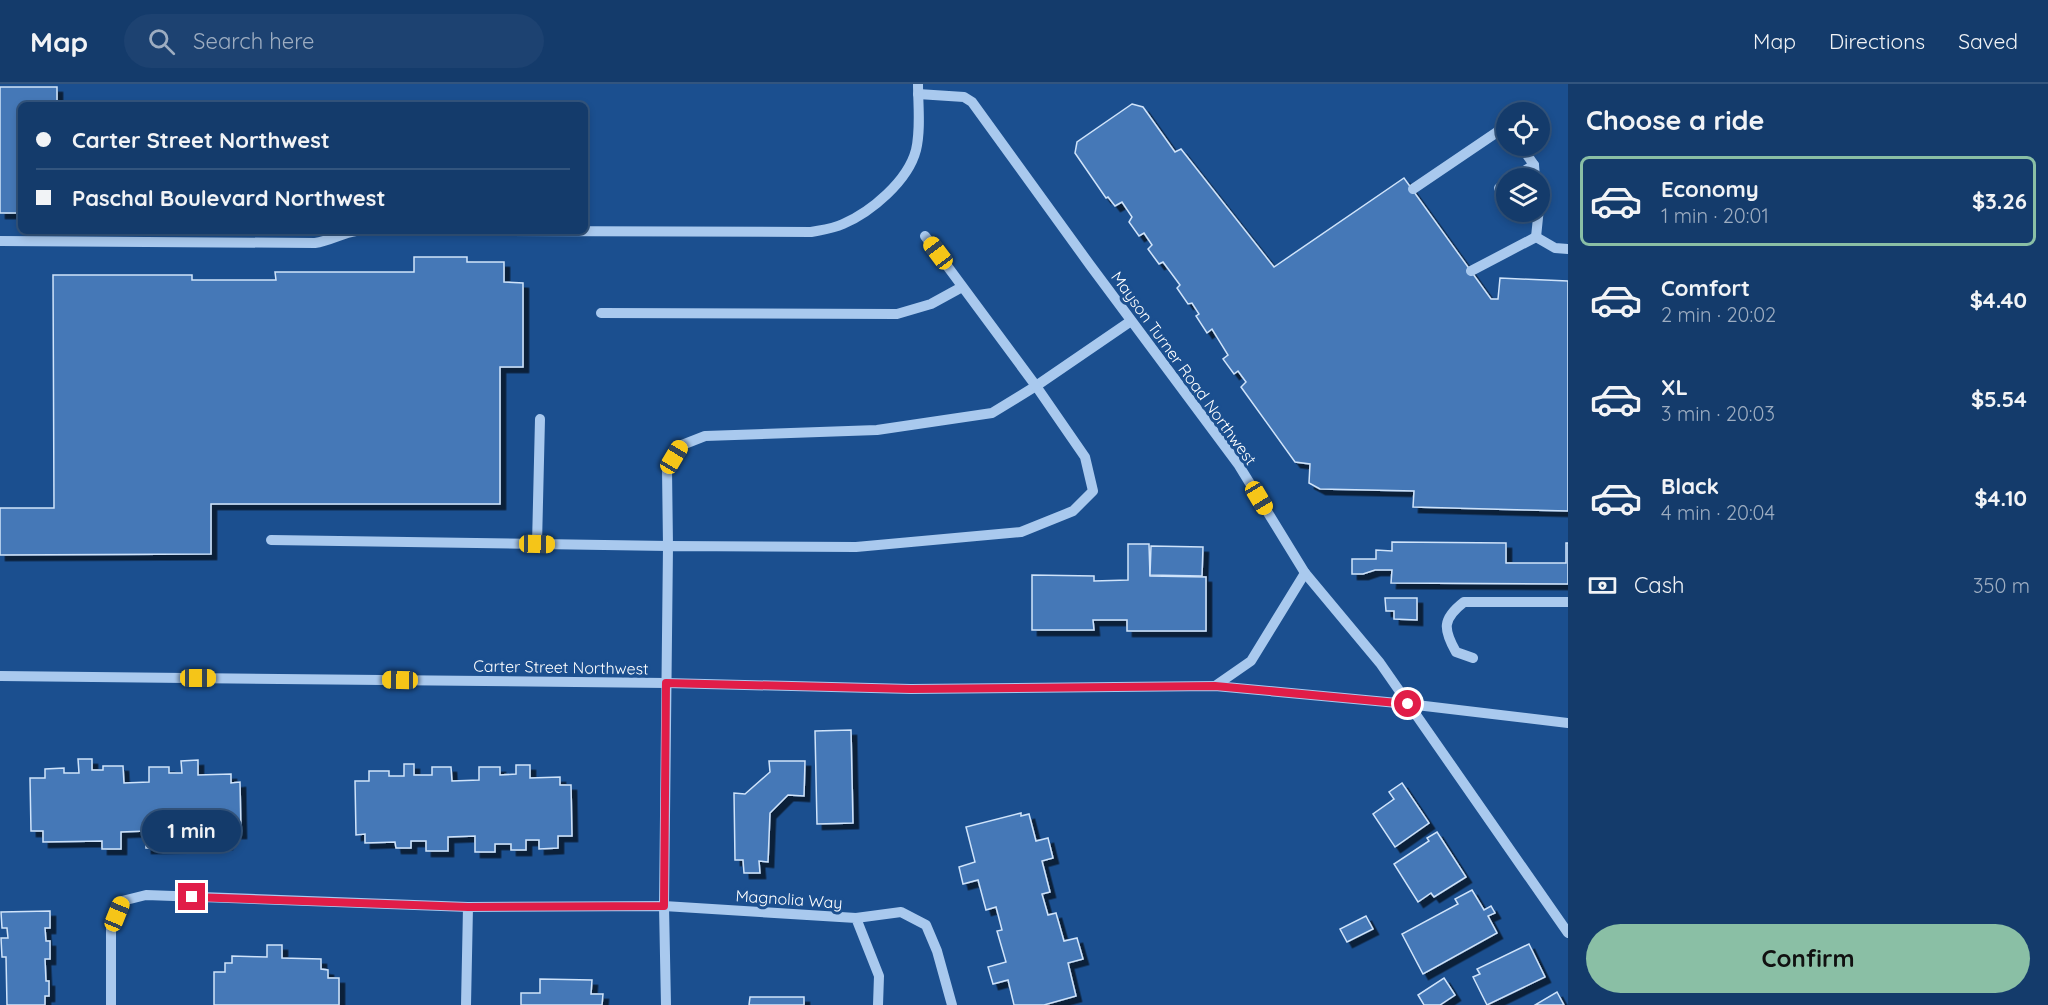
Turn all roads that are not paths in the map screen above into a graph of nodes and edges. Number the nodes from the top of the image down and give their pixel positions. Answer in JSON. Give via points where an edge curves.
{"nodes":[{"id":1,"x":918,"y":89,"type":"edge"},
{"id":2,"x":1496,"y":133,"type":"edge"},
{"id":3,"x":1528,"y":156,"type":"edge"},
{"id":4,"x":1534,"y":165,"type":"junction"},
{"id":5,"x":1529,"y":168,"type":"edge"},
{"id":6,"x":1534,"y":168,"type":"edge"},
{"id":7,"x":1413,"y":189,"type":"dead end"},
{"id":8,"x":1538,"y":222,"type":"edge"},
{"id":9,"x":588,"y":231,"type":"edge"},
{"id":10,"x":343,"y":234,"type":"edge"},
{"id":11,"x":925,"y":236,"type":"dead end"},
{"id":12,"x":1536,"y":237,"type":"junction"},
{"id":13,"x":0,"y":241,"type":"edge"},
{"id":14,"x":1568,"y":249,"type":"edge"},
{"id":15,"x":1471,"y":271,"type":"dead end"},
{"id":16,"x":962,"y":287,"type":"junction"},
{"id":17,"x":601,"y":313,"type":"dead end"},
{"id":18,"x":1131,"y":321,"type":"junction"},
{"id":19,"x":1036,"y":386,"type":"junction"},
{"id":20,"x":540,"y":419,"type":"dead end"},
{"id":21,"x":271,"y":540,"type":"dead end"},
{"id":22,"x":537,"y":544,"type":"junction"},
{"id":23,"x":668,"y":546,"type":"junction"},
{"id":24,"x":1305,"y":573,"type":"junction"},
{"id":25,"x":1568,"y":602,"type":"edge"},
{"id":26,"x":1473,"y":658,"type":"dead end"},
{"id":27,"x":0,"y":676,"type":"edge"},
{"id":28,"x":666,"y":683,"type":"junction"},
{"id":29,"x":1215,"y":686,"type":"junction"},
{"id":30,"x":1408,"y":704,"type":"junction"},
{"id":31,"x":1568,"y":723,"type":"edge"},
{"id":32,"x":664,"y":906,"type":"junction"},
{"id":33,"x":468,"y":907,"type":"junction"},
{"id":34,"x":856,"y":918,"type":"junction"},
{"id":35,"x":1568,"y":933,"type":"edge"},
{"id":36,"x":111,"y":1005,"type":"edge"},
{"id":37,"x":466,"y":1005,"type":"edge"},
{"id":38,"x":666,"y":1005,"type":"edge"},
{"id":39,"x":878,"y":1005,"type":"edge"},
{"id":40,"x":952,"y":1005,"type":"edge"}],
"edges":[{"from":1,"to":9,"type":"street","via":[[917,148],[907,172],[885,196],[834,228],[811,232]]},
{"from":1,"to":18,"type":"street","name":"Mayson Turner Road Northwest","via":[[972,102]]},
{"from":2,"to":7,"type":"street"},
{"from":3,"to":4,"type":"street"},
{"from":4,"to":5,"type":"street"},
{"from":4,"to":6,"type":"street"},
{"from":8,"to":12,"type":"street"},
{"from":10,"to":13,"type":"street","via":[[315,243]]},
{"from":11,"to":16,"type":"street"},
{"from":12,"to":14,"type":"street","via":[[1555,248]]},
{"from":12,"to":15,"type":"street"},
{"from":16,"to":17,"type":"street","via":[[931,304],[897,314]]},
{"from":16,"to":19,"type":"street"},
{"from":18,"to":19,"type":"street"},
{"from":18,"to":24,"type":"street","name":"Mayson Turner Road Northwest","via":[[1238,464]]},
{"from":19,"to":23,"type":"street","via":[[992,413],[877,429],[705,436],[682,445],[667,469]]},
{"from":19,"to":23,"type":"street","via":[[1084,457],[1093,491],[1073,511],[1021,532],[856,547]]},
{"from":20,"to":22,"type":"street"},
{"from":21,"to":22,"type":"street"},
{"from":22,"to":23,"type":"street"},
{"from":23,"to":28,"type":"street"},
{"from":24,"to":29,"type":"street","via":[[1251,661]]},
{"from":24,"to":30,"type":"street","name":"Mayson Turner Road Northwest","via":[[1380,663]]},
{"from":25,"to":26,"type":"street","via":[[1464,602],[1452,611],[1447,622],[1448,637],[1456,652]]},
{"from":27,"to":28,"type":"street","name":"Carter Street Northwest"},
{"from":28,"to":29,"type":"street","name":"Carter Street Northwest","via":[[911,689]]},
{"from":28,"to":32,"type":"street"},
{"from":29,"to":30,"type":"street","name":"Carter Street Northwest"},
{"from":30,"to":31,"type":"street","name":"Carter Street Northwest"},
{"from":30,"to":35,"type":"street","name":"Mayson Turner Road Northwest"},
{"from":32,"to":33,"type":"street","name":"Magnolia Way"},
{"from":32,"to":34,"type":"street","name":"Magnolia Way"},
{"from":32,"to":38,"type":"street"},
{"from":33,"to":36,"type":"street","name":"Magnolia Way","via":[[146,895],[122,901],[111,928]]},
{"from":33,"to":37,"type":"street"},
{"from":34,"to":39,"type":"street","name":"Magnolia Way","via":[[879,976]]},
{"from":34,"to":40,"type":"street","via":[[901,912],[926,925]]}]}
